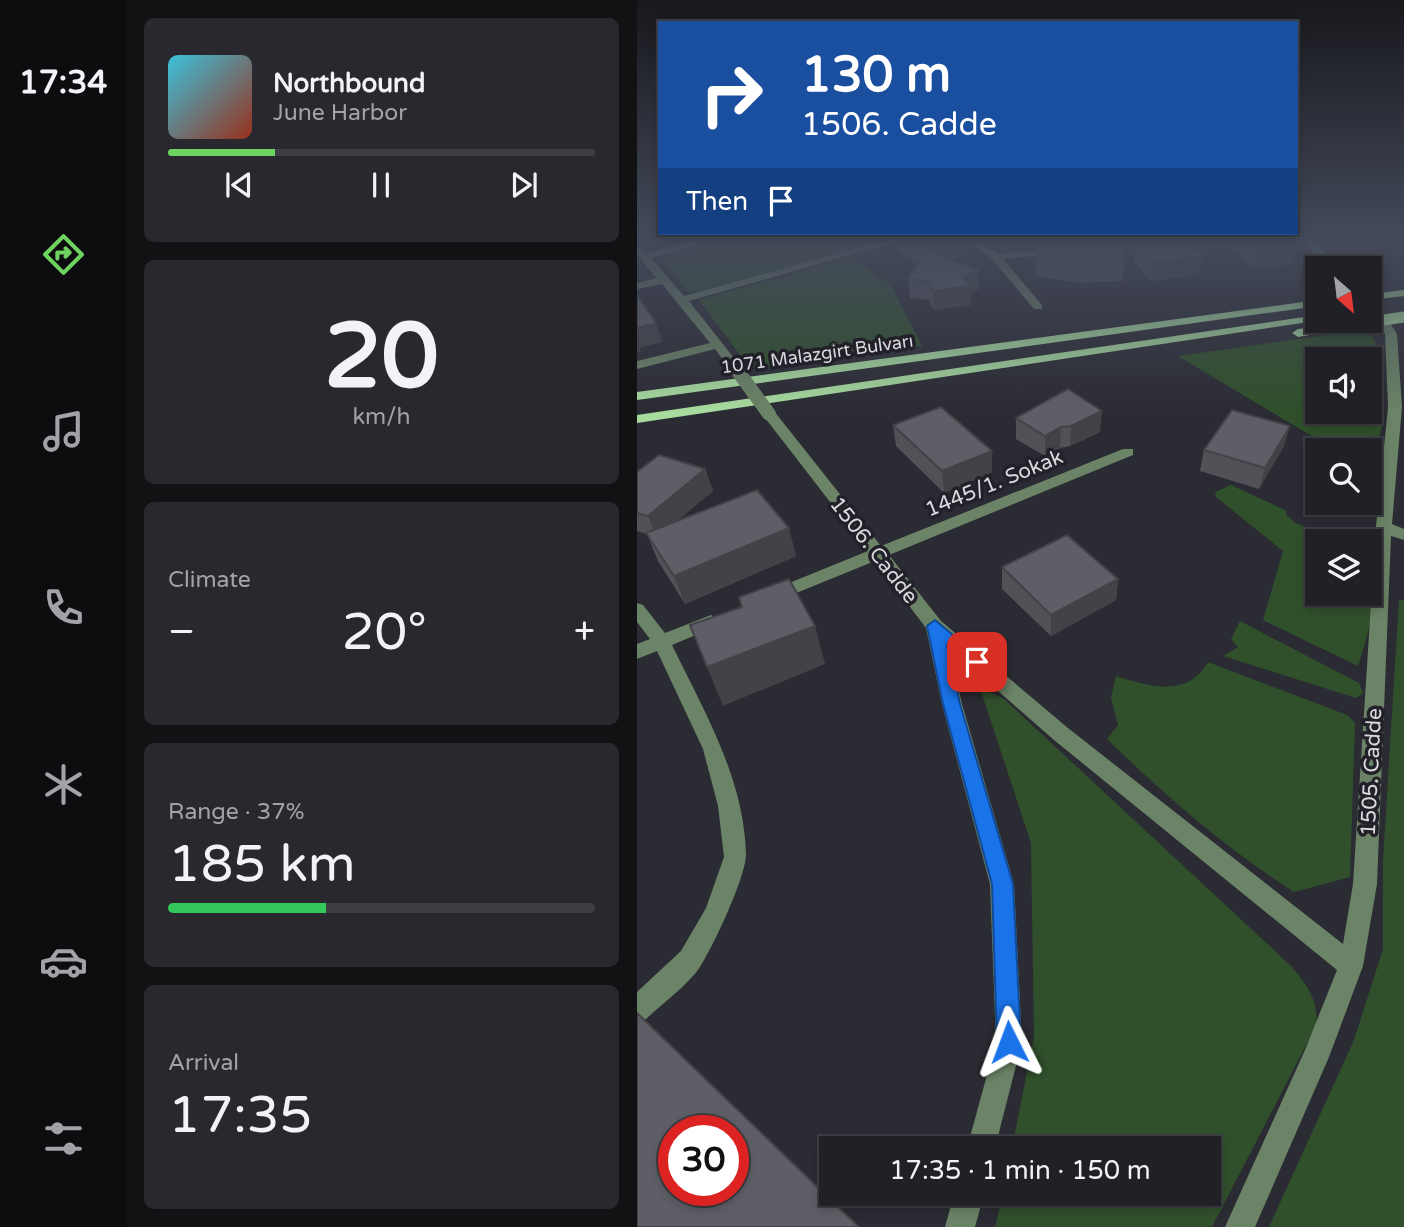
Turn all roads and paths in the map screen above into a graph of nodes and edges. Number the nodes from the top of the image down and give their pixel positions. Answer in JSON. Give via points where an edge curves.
{"nodes":[{"id":1,"x":680,"y":297,"type":"edge"},
{"id":2,"x":692,"y":297,"type":"edge"},
{"id":3,"x":1030,"y":297,"type":"edge"},
{"id":4,"x":1279,"y":297,"type":"edge"},
{"id":5,"x":682,"y":300,"type":"junction"},
{"id":6,"x":1305,"y":305,"type":"edge"},
{"id":7,"x":1404,"y":306,"type":"edge"},
{"id":8,"x":1038,"y":307,"type":"dead end"},
{"id":9,"x":1383,"y":308,"type":"edge"},
{"id":10,"x":1404,"y":317,"type":"edge"},
{"id":11,"x":1305,"y":320,"type":"edge"},
{"id":12,"x":1383,"y":321,"type":"edge"},
{"id":13,"x":718,"y":345,"type":"junction"},
{"id":14,"x":1002,"y":346,"type":"junction"},
{"id":15,"x":637,"y":365,"type":"edge"},
{"id":16,"x":936,"y":373,"type":"junction"},
{"id":17,"x":637,"y":396,"type":"edge"},
{"id":18,"x":1400,"y":406,"type":"edge"},
{"id":19,"x":637,"y":419,"type":"edge"},
{"id":20,"x":1399,"y":437,"type":"edge"},
{"id":21,"x":1128,"y":452,"type":"dead end"},
{"id":22,"x":1397,"y":467,"type":"edge"},
{"id":23,"x":1384,"y":526,"type":"junction"},
{"id":24,"x":1404,"y":535,"type":"edge"},
{"id":25,"x":875,"y":554,"type":"junction"},
{"id":26,"x":762,"y":600,"type":"edge"},
{"id":27,"x":637,"y":608,"type":"edge"},
{"id":28,"x":724,"y":616,"type":"edge"},
{"id":29,"x":935,"y":626,"type":"junction"},
{"id":30,"x":661,"y":642,"type":"junction"},
{"id":31,"x":637,"y":652,"type":"edge"},
{"id":32,"x":1351,"y":966,"type":"junction"},
{"id":33,"x":637,"y":1010,"type":"edge"},
{"id":34,"x":984,"y":1136,"type":"edge"},
{"id":35,"x":965,"y":1206,"type":"edge"},
{"id":36,"x":960,"y":1227,"type":"edge"},
{"id":37,"x":1240,"y":1227,"type":"edge"}],
"edges":[{"from":1,"to":5,"type":"street","name":"1506. Cadde"},
{"from":2,"to":5,"type":"street"},
{"from":3,"to":8,"type":"street"},
{"from":4,"to":14,"type":"main road","name":"1071 Malazgirt Bulvarı"},
{"from":5,"to":13,"type":"street","name":"1506. Cadde"},
{"from":6,"to":14,"type":"main road","name":"1071 Malazgirt Bulvarı"},
{"from":7,"to":9,"type":"main road"},
{"from":10,"to":16,"type":"main road","name":"1071 Malazgirt Bulvarı","bridge":true,"via":[[1009,368]]},
{"from":11,"to":16,"type":"main road","name":"1071 Malazgirt Bulvarı"},
{"from":12,"to":18,"type":"street","name":"1505. Cadde","via":[[1391,334]]},
{"from":13,"to":15,"type":"street"},
{"from":13,"to":25,"type":"street","name":"1506. Cadde","bridge":true},
{"from":14,"to":17,"type":"main road","name":"1071 Malazgirt Bulvarı"},
{"from":16,"to":19,"type":"main road","name":"1071 Malazgirt Bulvarı"},
{"from":18,"to":20,"type":"street","name":"1505. Cadde"},
{"from":20,"to":22,"type":"street","name":"1505. Cadde"},
{"from":21,"to":25,"type":"street","name":"1445/1. Sokak"},
{"from":22,"to":23,"type":"street","name":"1505. Cadde"},
{"from":23,"to":24,"type":"street"},
{"from":23,"to":32,"type":"street","name":"1505. Cadde","via":[[1365,884]]},
{"from":25,"to":26,"type":"street","name":"1445/1. Sokak"},
{"from":25,"to":29,"type":"street","name":"1506. Cadde"},
{"from":27,"to":30,"type":"street"},
{"from":28,"to":30,"type":"street"},
{"from":29,"to":32,"type":"street","name":"1506. Cadde","via":[[1061,734]]},
{"from":29,"to":34,"type":"street","via":[[1002,884],[1009,1042]]},
{"from":30,"to":31,"type":"street"},
{"from":30,"to":33,"type":"street","via":[[713,749],[729,806],[735,858],[716,913],[690,960]]},
{"from":32,"to":37,"type":"street","name":"1505. Cadde"},
{"from":35,"to":36,"type":"street"}]}
